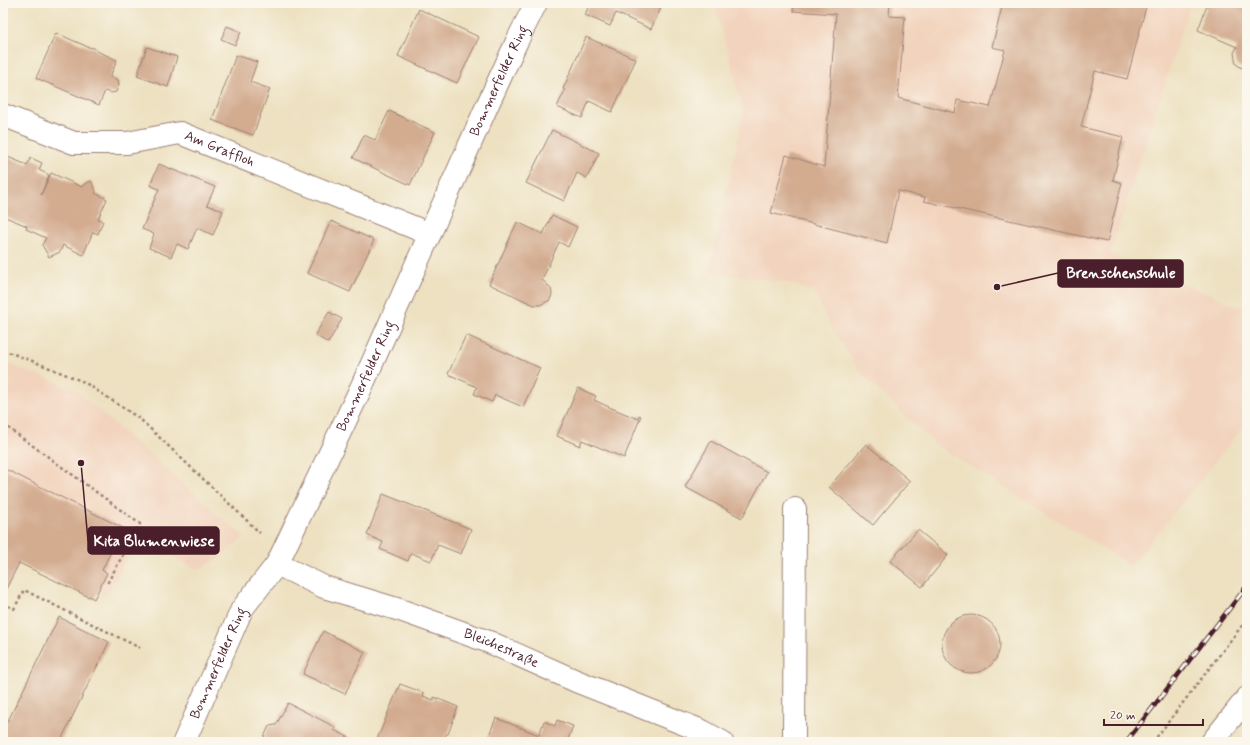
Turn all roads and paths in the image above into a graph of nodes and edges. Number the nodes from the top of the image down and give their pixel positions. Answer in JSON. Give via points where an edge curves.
{"nodes":[{"id":1,"x":536,"y":3,"type":"edge"},
{"id":2,"x":3,"y":115,"type":"edge"},
{"id":3,"x":430,"y":234,"type":"junction"},
{"id":4,"x":3,"y":350,"type":"edge"},
{"id":5,"x":3,"y":424,"type":"edge"},
{"id":6,"x":795,"y":509,"type":"dead end"},
{"id":7,"x":277,"y":564,"type":"junction"},
{"id":8,"x":104,"y":580,"type":"dead end"},
{"id":9,"x":3,"y":603,"type":"edge"},
{"id":10,"x":1247,"y":619,"type":"edge"},
{"id":11,"x":140,"y":648,"type":"dead end"},
{"id":12,"x":1247,"y":698,"type":"edge"},
{"id":13,"x":700,"y":737,"type":"edge"},
{"id":14,"x":184,"y":742,"type":"edge"},
{"id":15,"x":722,"y":742,"type":"edge"},
{"id":16,"x":794,"y":742,"type":"edge"},
{"id":17,"x":1153,"y":742,"type":"edge"},
{"id":18,"x":1212,"y":742,"type":"edge"}],
"edges":[{"from":1,"to":3,"type":"street","name":"Bommerfelder Ring","via":[[516,41]]},
{"from":2,"to":3,"type":"street","name":"Am Graffloh","via":[[74,143],[127,143],[180,133]]},
{"from":3,"to":7,"type":"street","name":"Bommerfelder Ring","via":[[361,388]]},
{"from":4,"to":7,"type":"path","via":[[84,382],[140,419],[260,533]]},
{"from":5,"to":8,"type":"path","via":[[140,524],[108,582]]},
{"from":6,"to":16,"type":"street"},
{"from":7,"to":13,"type":"street","name":"Bleichestraße","via":[[324,587],[400,610],[489,642]]},
{"from":7,"to":14,"type":"street","name":"Bommerfelder Ring","via":[[242,609]]},
{"from":9,"to":11,"type":"path","via":[[14,609],[24,590]]},
{"from":10,"to":17,"type":"path"},
{"from":12,"to":18,"type":"street"},
{"from":13,"to":15,"type":"street","name":"Bleichestraße"}]}
